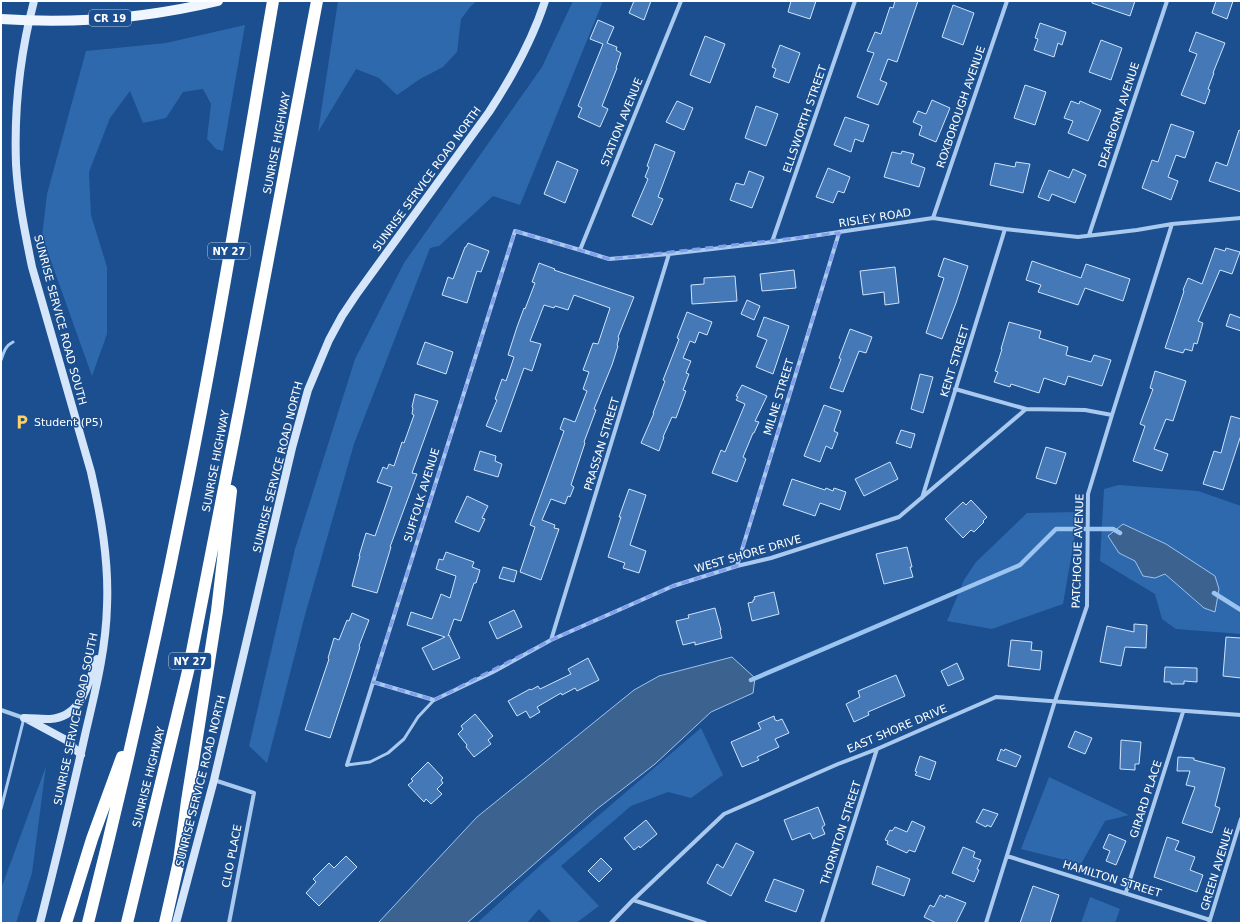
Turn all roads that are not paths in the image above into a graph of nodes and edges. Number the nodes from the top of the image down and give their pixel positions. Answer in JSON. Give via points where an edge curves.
{"nodes":[{"id":1,"x":34,"y":1,"type":"edge"},
{"id":2,"x":218,"y":1,"type":"edge"},
{"id":3,"x":273,"y":1,"type":"edge"},
{"id":4,"x":317,"y":1,"type":"edge"},
{"id":5,"x":545,"y":1,"type":"edge"},
{"id":6,"x":681,"y":1,"type":"edge"},
{"id":7,"x":855,"y":1,"type":"edge"},
{"id":8,"x":1007,"y":1,"type":"edge"},
{"id":9,"x":1167,"y":1,"type":"edge"},
{"id":10,"x":1,"y":19,"type":"edge"},
{"id":11,"x":29,"y":21,"type":"junction"},
{"id":12,"x":933,"y":218,"type":"junction"},
{"id":13,"x":1241,"y":218,"type":"edge"},
{"id":14,"x":1172,"y":224,"type":"junction"},
{"id":15,"x":1005,"y":229,"type":"junction"},
{"id":16,"x":514,"y":231,"type":"joint"},
{"id":17,"x":839,"y":233,"type":"junction"},
{"id":18,"x":1089,"y":235,"type":"junction"},
{"id":19,"x":772,"y":242,"type":"junction"},
{"id":20,"x":580,"y":250,"type":"junction"},
{"id":21,"x":669,"y":254,"type":"junction"},
{"id":22,"x":13,"y":342,"type":"dead end"},
{"id":23,"x":1,"y":360,"type":"edge"},
{"id":24,"x":955,"y":389,"type":"junction"},
{"id":25,"x":242,"y":396,"type":"junction"},
{"id":26,"x":1026,"y":409,"type":"junction"},
{"id":27,"x":1112,"y":415,"type":"junction"},
{"id":28,"x":922,"y":498,"type":"junction"},
{"id":29,"x":736,"y":566,"type":"junction"},
{"id":30,"x":106,"y":636,"type":"junction"},
{"id":31,"x":552,"y":640,"type":"junction"},
{"id":32,"x":373,"y":682,"type":"junction"},
{"id":33,"x":434,"y":700,"type":"junction"},
{"id":34,"x":1055,"y":701,"type":"junction"},
{"id":35,"x":140,"y":708,"type":"junction"},
{"id":36,"x":1,"y":710,"type":"edge"},
{"id":37,"x":1183,"y":712,"type":"junction"},
{"id":38,"x":1241,"y":715,"type":"edge"},
{"id":39,"x":24,"y":718,"type":"junction"},
{"id":40,"x":877,"y":749,"type":"junction"},
{"id":41,"x":81,"y":755,"type":"junction"},
{"id":42,"x":347,"y":765,"type":"joint"},
{"id":43,"x":214,"y":780,"type":"junction"},
{"id":44,"x":1,"y":809,"type":"edge"},
{"id":45,"x":1241,"y":822,"type":"edge"},
{"id":46,"x":1007,"y":856,"type":"junction"},
{"id":47,"x":1126,"y":892,"type":"junction"},
{"id":48,"x":633,"y":900,"type":"junction"},
{"id":49,"x":1210,"y":921,"type":"edge"},
{"id":50,"x":40,"y":923,"type":"edge"},
{"id":51,"x":66,"y":923,"type":"edge"},
{"id":52,"x":88,"y":923,"type":"edge"},
{"id":53,"x":127,"y":923,"type":"edge"},
{"id":54,"x":165,"y":923,"type":"edge"},
{"id":55,"x":176,"y":923,"type":"edge"},
{"id":56,"x":229,"y":923,"type":"edge"},
{"id":57,"x":611,"y":923,"type":"edge"},
{"id":58,"x":705,"y":923,"type":"edge"},
{"id":59,"x":822,"y":923,"type":"edge"},
{"id":60,"x":986,"y":923,"type":"edge"}],
"edges":[{"from":1,"to":11,"type":"main road","name":"SUNRISE SERVICE ROAD SOUTH"},
{"from":2,"to":11,"type":"main road","number":"CR 19","via":[[121,17]]},
{"from":3,"to":35,"type":"highway","number":"NY 27","via":[[201,412]]},
{"from":4,"to":25,"type":"highway","name":"SUNRISE HIGHWAY","number":"NY 27"},
{"from":5,"to":43,"type":"main road","name":"SUNRISE SERVICE ROAD NORTH","via":[[523,56],[507,85],[353,300],[329,340],[317,367],[292,448]]},
{"from":6,"to":20,"type":"street","name":"STATION AVENUE"},
{"from":7,"to":19,"type":"street","name":"ELLSWORTH STREET"},
{"from":8,"to":12,"type":"street","name":"ROXBOROUGH AVENUE"},
{"from":9,"to":18,"type":"street","name":"DEARBORN AVENUE"},
{"from":10,"to":11,"type":"main road","number":"CR 19"},
{"from":11,"to":30,"type":"main road","name":"SUNRISE SERVICE ROAD SOUTH","via":[[22,54],[17,107],[16,164],[19,192],[32,267],[91,472],[100,512],[107,573]]},
{"from":12,"to":15,"type":"street","name":"RISLEY ROAD"},
{"from":12,"to":17,"type":"street","name":"RISLEY ROAD"},
{"from":13,"to":14,"type":"street","name":"RISLEY ROAD"},
{"from":14,"to":18,"type":"street","name":"RISLEY ROAD"},
{"from":14,"to":27,"type":"street","name":"PATCHOGUE AVENUE"},
{"from":15,"to":18,"type":"street","name":"RISLEY ROAD","via":[[1078,237]]},
{"from":15,"to":24,"type":"street","name":"KENT STREET"},
{"from":16,"to":20,"type":"street","name":"RISLEY ROAD"},
{"from":16,"to":32,"type":"street","name":"SUFFOLK AVENUE"},
{"from":17,"to":19,"type":"street","name":"RISLEY ROAD"},
{"from":17,"to":29,"type":"street","name":"MILNE STREET"},
{"from":19,"to":21,"type":"street","name":"RISLEY ROAD"},
{"from":20,"to":21,"type":"street","name":"RISLEY ROAD","via":[[609,259]]},
{"from":21,"to":31,"type":"street","name":"PRASSAN STREET"},
{"from":22,"to":23,"type":"lane","via":[[4,350]]},
{"from":24,"to":26,"type":"street"},
{"from":24,"to":28,"type":"street","name":"KENT STREET"},
{"from":25,"to":53,"type":"highway","name":"SUNRISE HIGHWAY","number":"NY 27","via":[[189,667]]},
{"from":25,"to":54,"type":"highway","via":[[217,611],[180,861]]},
{"from":26,"to":27,"type":"street","via":[[1085,410]]},
{"from":26,"to":28,"type":"street","name":"WEST SHORE DRIVE"},
{"from":27,"to":34,"type":"street","name":"PATCHOGUE AVENUE","via":[[1088,494],[1087,606]]},
{"from":28,"to":29,"type":"street","name":"WEST SHORE DRIVE","via":[[899,517],[771,558]]},
{"from":29,"to":31,"type":"street","name":"WEST SHORE DRIVE","via":[[673,586]]},
{"from":30,"to":39,"type":"main road","via":[[83,696],[73,710],[67,715],[50,719]]},
{"from":30,"to":41,"type":"main road","name":"SUNRISE SERVICE ROAD SOUTH"},
{"from":31,"to":33,"type":"street","name":"WEST SHORE DRIVE"},
{"from":32,"to":33,"type":"street"},
{"from":32,"to":42,"type":"street","name":"SUFFOLK AVENUE"},
{"from":33,"to":42,"type":"lane","via":[[418,717],[404,739],[388,753],[370,762]]},
{"from":34,"to":37,"type":"street","name":"EAST SHORE DRIVE"},
{"from":34,"to":40,"type":"street","name":"EAST SHORE DRIVE","via":[[996,697]]},
{"from":34,"to":46,"type":"street","name":"PATCHOGUE AVENUE"},
{"from":35,"to":51,"type":"highway","via":[[92,840]]},
{"from":35,"to":52,"type":"highway","number":"NY 27"},
{"from":36,"to":39,"type":"street"},
{"from":37,"to":38,"type":"street","name":"EAST SHORE DRIVE"},
{"from":37,"to":47,"type":"street","name":"GIRARD PLACE"},
{"from":39,"to":41,"type":"main road","via":[[60,735]]},
{"from":39,"to":44,"type":"lane"},
{"from":40,"to":48,"type":"street","name":"EAST SHORE DRIVE","via":[[724,814]]},
{"from":40,"to":59,"type":"street","name":"THORNTON STREET"},
{"from":41,"to":50,"type":"main road","name":"SUNRISE SERVICE ROAD SOUTH"},
{"from":43,"to":55,"type":"main road","name":"SUNRISE SERVICE ROAD NORTH"},
{"from":43,"to":56,"type":"street","name":"CLIO PLACE","via":[[254,793]]},
{"from":45,"to":49,"type":"street","name":"GREEN AVENUE"},
{"from":46,"to":47,"type":"street","name":"HAMILTON STREET"},
{"from":46,"to":60,"type":"street","name":"PATCHOGUE AVENUE"},
{"from":47,"to":49,"type":"street","name":"HAMILTON STREET"},
{"from":48,"to":57,"type":"street","name":"EAST SHORE DRIVE"},
{"from":48,"to":58,"type":"street"}]}
